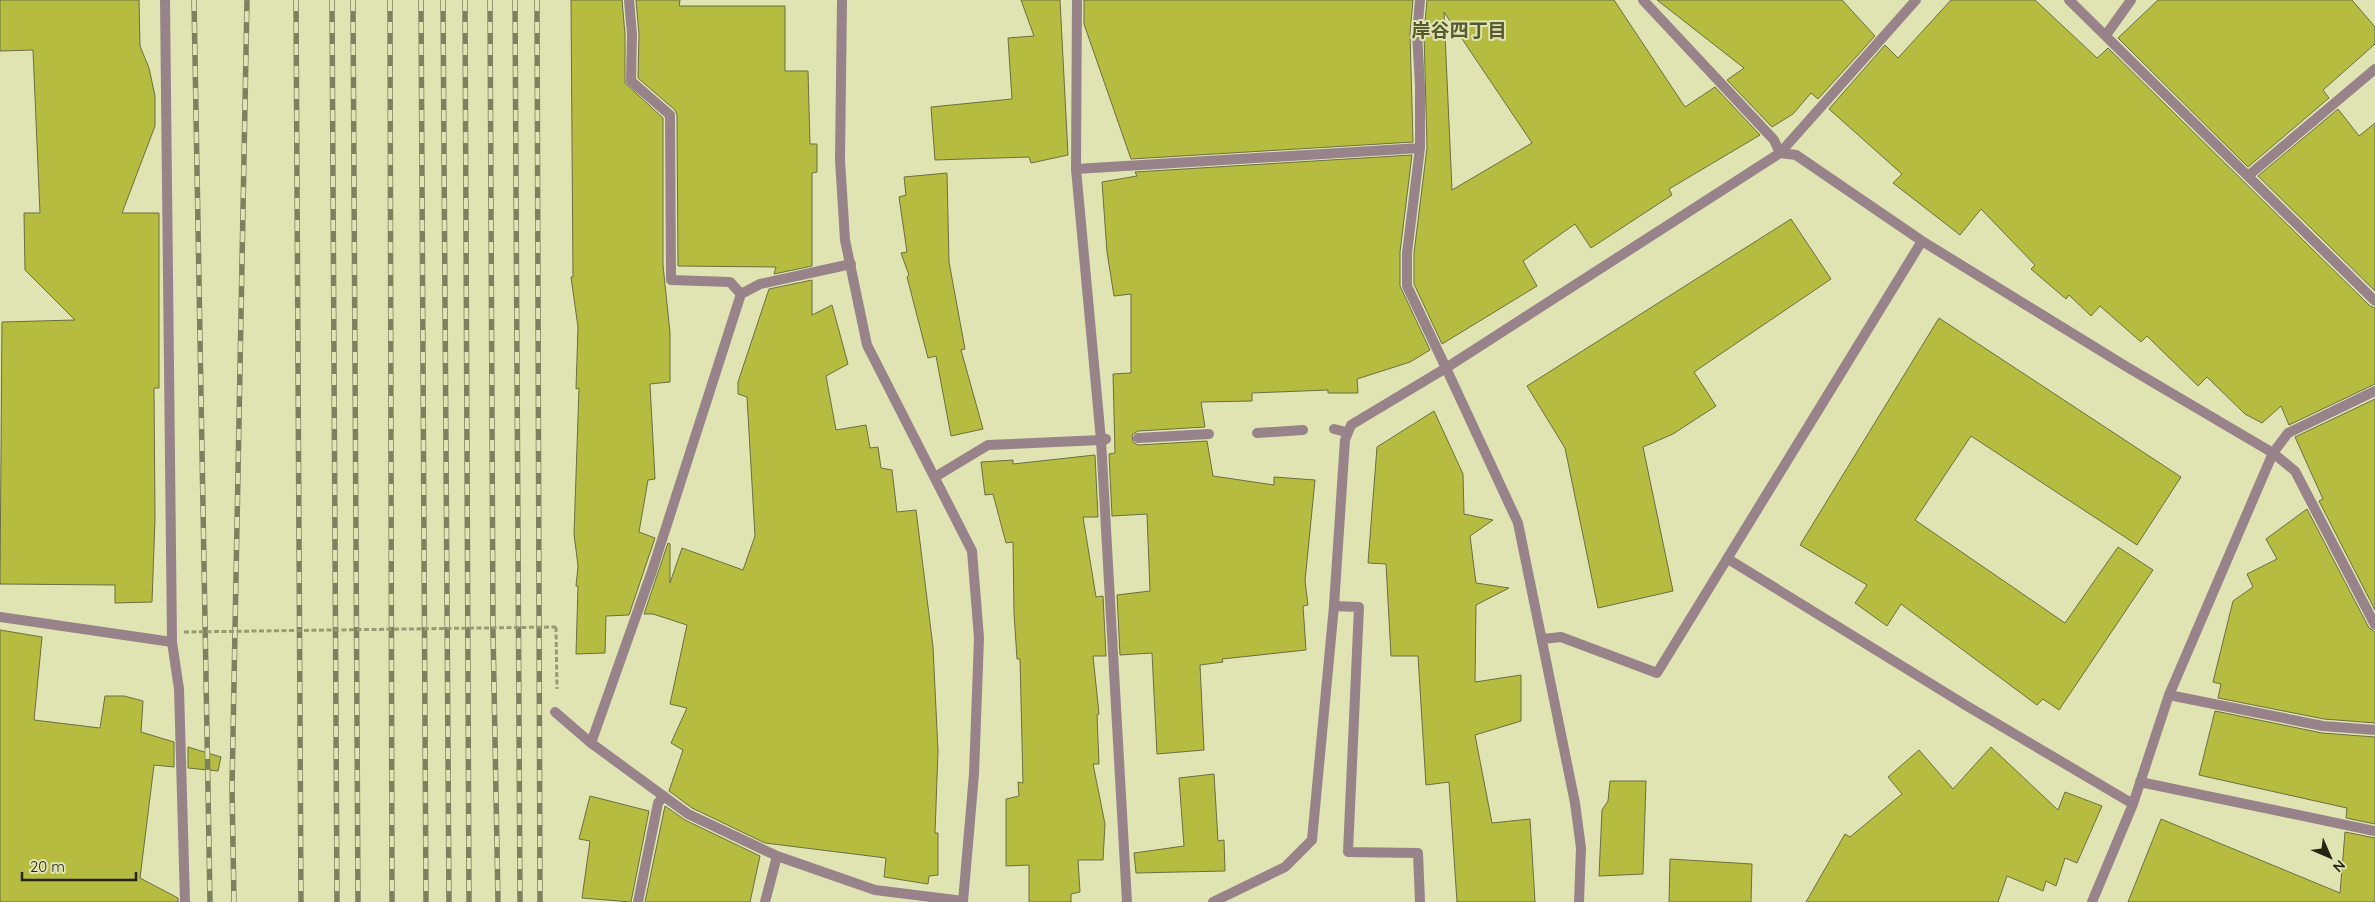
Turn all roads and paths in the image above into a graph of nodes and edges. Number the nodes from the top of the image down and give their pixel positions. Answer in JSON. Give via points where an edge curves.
{"nodes":[{"id":1,"x":165,"y":0,"type":"edge"},
{"id":2,"x":628,"y":0,"type":"edge"},
{"id":3,"x":842,"y":0,"type":"edge"},
{"id":4,"x":1077,"y":0,"type":"edge"},
{"id":5,"x":1420,"y":0,"type":"edge"},
{"id":6,"x":1643,"y":0,"type":"edge"},
{"id":7,"x":1916,"y":0,"type":"edge"},
{"id":8,"x":2069,"y":0,"type":"edge"},
{"id":9,"x":2130,"y":0,"type":"edge"},
{"id":10,"x":2106,"y":35,"type":"junction"},
{"id":11,"x":2375,"y":69,"type":"edge"},
{"id":12,"x":1420,"y":148,"type":"junction"},
{"id":13,"x":1780,"y":153,"type":"junction"},
{"id":14,"x":1076,"y":169,"type":"junction"},
{"id":15,"x":2248,"y":176,"type":"junction"},
{"id":16,"x":1922,"y":241,"type":"junction"},
{"id":17,"x":850,"y":264,"type":"junction"},
{"id":18,"x":741,"y":294,"type":"junction"},
{"id":19,"x":2375,"y":301,"type":"edge"},
{"id":20,"x":1446,"y":368,"type":"junction"},
{"id":21,"x":2375,"y":391,"type":"edge"},
{"id":22,"x":1334,"y":429,"type":"dead end"},
{"id":23,"x":1303,"y":430,"type":"dead end"},
{"id":24,"x":1346,"y":432,"type":"junction"},
{"id":25,"x":1257,"y":433,"type":"dead end"},
{"id":26,"x":1209,"y":434,"type":"dead end"},
{"id":27,"x":1138,"y":438,"type":"dead end"},
{"id":28,"x":1104,"y":440,"type":"junction"},
{"id":29,"x":2273,"y":453,"type":"junction"},
{"id":30,"x":935,"y":477,"type":"junction"},
{"id":31,"x":1728,"y":559,"type":"junction"},
{"id":32,"x":1334,"y":606,"type":"junction"},
{"id":33,"x":0,"y":617,"type":"edge"},
{"id":34,"x":2375,"y":625,"type":"edge"},
{"id":35,"x":184,"y":632,"type":"dead end"},
{"id":36,"x":1543,"y":639,"type":"junction"},
{"id":37,"x":172,"y":642,"type":"junction"},
{"id":38,"x":557,"y":693,"type":"dead end"},
{"id":39,"x":2168,"y":695,"type":"junction"},
{"id":40,"x":555,"y":712,"type":"dead end"},
{"id":41,"x":2375,"y":730,"type":"edge"},
{"id":42,"x":591,"y":743,"type":"junction"},
{"id":43,"x":2140,"y":782,"type":"junction"},
{"id":44,"x":664,"y":796,"type":"junction"},
{"id":45,"x":2133,"y":804,"type":"junction"},
{"id":46,"x":2375,"y":831,"type":"edge"},
{"id":47,"x":777,"y":856,"type":"junction"},
{"id":48,"x":963,"y":901,"type":"edge"},
{"id":49,"x":185,"y":902,"type":"edge"},
{"id":50,"x":638,"y":902,"type":"edge"},
{"id":51,"x":765,"y":902,"type":"edge"},
{"id":52,"x":1127,"y":902,"type":"edge"},
{"id":53,"x":1213,"y":902,"type":"edge"},
{"id":54,"x":1420,"y":902,"type":"edge"},
{"id":55,"x":1579,"y":902,"type":"edge"},
{"id":56,"x":2092,"y":902,"type":"edge"}],
"edges":[{"from":1,"to":37,"type":"street"},
{"from":2,"to":18,"type":"street","via":[[632,34],[631,82],[670,115],[671,280],[730,282]]},
{"from":3,"to":17,"type":"street","via":[[840,160],[845,240]]},
{"from":4,"to":14,"type":"street"},
{"from":5,"to":12,"type":"street","via":[[1417,33]]},
{"from":6,"to":13,"type":"street","via":[[1774,140]]},
{"from":7,"to":13,"type":"street"},
{"from":8,"to":10,"type":"street"},
{"from":9,"to":10,"type":"street"},
{"from":10,"to":15,"type":"street"},
{"from":11,"to":15,"type":"street"},
{"from":12,"to":14,"type":"street"},
{"from":12,"to":20,"type":"street","via":[[1407,253],[1407,286]]},
{"from":13,"to":16,"type":"street","via":[[1796,155]]},
{"from":13,"to":20,"type":"street"},
{"from":14,"to":28,"type":"street"},
{"from":15,"to":19,"type":"street"},
{"from":16,"to":29,"type":"street"},
{"from":16,"to":31,"type":"street"},
{"from":17,"to":18,"type":"street","via":[[760,284]]},
{"from":17,"to":30,"type":"street","via":[[867,344]]},
{"from":18,"to":42,"type":"street","via":[[652,571]]},
{"from":20,"to":24,"type":"street","via":[[1350,425]]},
{"from":20,"to":36,"type":"street","via":[[1518,522]]},
{"from":21,"to":29,"type":"street","via":[[2288,433]]},
{"from":22,"to":24,"type":"street"},
{"from":23,"to":25,"type":"street"},
{"from":24,"to":32,"type":"street"},
{"from":26,"to":27,"type":"street"},
{"from":28,"to":30,"type":"street","via":[[988,445]]},
{"from":28,"to":52,"type":"street"},
{"from":29,"to":34,"type":"street","via":[[2294,471]]},
{"from":29,"to":39,"type":"street"},
{"from":30,"to":48,"type":"street","via":[[972,551],[979,638],[974,774]]},
{"from":31,"to":36,"type":"street","via":[[1657,672],[1561,637]]},
{"from":31,"to":45,"type":"street"},
{"from":32,"to":53,"type":"street","via":[[1312,840],[1285,867]]},
{"from":32,"to":54,"type":"street","via":[[1359,607],[1348,852],[1418,853]]},
{"from":33,"to":37,"type":"street"},
{"from":35,"to":38,"type":"path","bridge":true,"via":[[556,627]]},
{"from":36,"to":55,"type":"street","via":[[1578,821],[1581,848]]},
{"from":37,"to":49,"type":"street","via":[[179,689]]},
{"from":39,"to":41,"type":"street","via":[[2323,726]]},
{"from":39,"to":43,"type":"street"},
{"from":40,"to":42,"type":"street"},
{"from":42,"to":44,"type":"street"},
{"from":43,"to":45,"type":"street"},
{"from":43,"to":46,"type":"street"},
{"from":44,"to":47,"type":"street","via":[[688,814]]},
{"from":44,"to":50,"type":"street","via":[[658,804]]},
{"from":45,"to":56,"type":"street"},
{"from":47,"to":48,"type":"street","via":[[875,890]]},
{"from":47,"to":51,"type":"street"}]}
